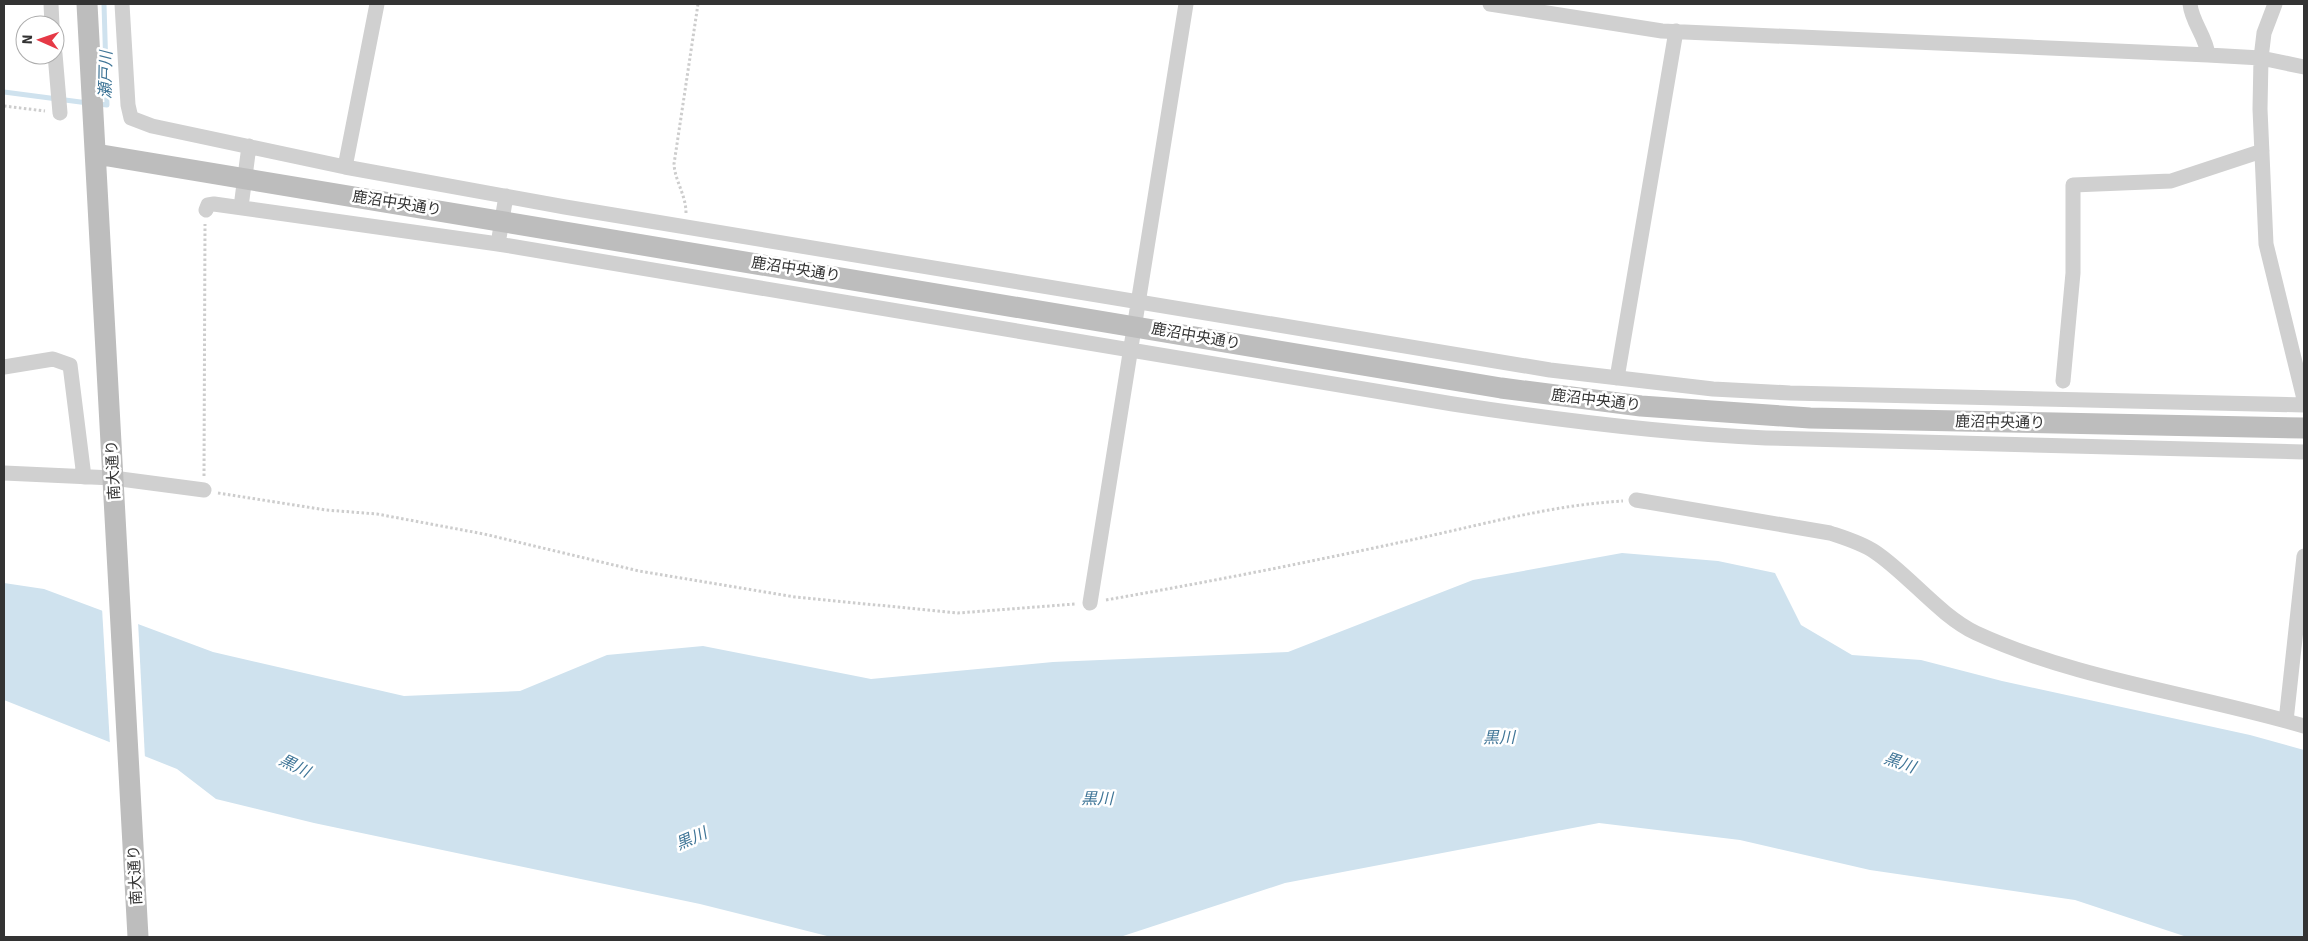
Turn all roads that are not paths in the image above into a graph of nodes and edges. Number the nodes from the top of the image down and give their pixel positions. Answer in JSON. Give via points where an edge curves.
{"nodes":[{"id":1,"x":87,"y":4,"type":"edge"},
{"id":2,"x":122,"y":4,"type":"edge"},
{"id":3,"x":377,"y":4,"type":"edge"},
{"id":4,"x":1186,"y":4,"type":"edge"},
{"id":5,"x":1490,"y":4,"type":"edge"},
{"id":6,"x":2190,"y":4,"type":"edge"},
{"id":7,"x":2275,"y":4,"type":"edge"},
{"id":8,"x":1676,"y":32,"type":"junction"},
{"id":9,"x":2208,"y":55,"type":"junction"},
{"id":10,"x":2261,"y":58,"type":"junction"},
{"id":11,"x":56,"y":65,"type":"edge"},
{"id":12,"x":2304,"y":67,"type":"edge"},
{"id":13,"x":60,"y":113,"type":"dead end"},
{"id":14,"x":249,"y":146,"type":"junction"},
{"id":15,"x":2262,"y":151,"type":"junction"},
{"id":16,"x":96,"y":154,"type":"junction"},
{"id":17,"x":345,"y":167,"type":"junction"},
{"id":18,"x":244,"y":178,"type":"junction"},
{"id":19,"x":506,"y":196,"type":"junction"},
{"id":20,"x":241,"y":207,"type":"junction"},
{"id":21,"x":206,"y":210,"type":"road end"},
{"id":22,"x":502,"y":220,"type":"junction"},
{"id":23,"x":498,"y":244,"type":"junction"},
{"id":24,"x":1138,"y":302,"type":"junction"},
{"id":25,"x":1134,"y":325,"type":"junction"},
{"id":26,"x":1130,"y":350,"type":"junction"},
{"id":27,"x":4,"y":367,"type":"edge"},
{"id":28,"x":1617,"y":378,"type":"junction"},
{"id":29,"x":2063,"y":381,"type":"dead end"},
{"id":30,"x":2304,"y":399,"type":"edge"},
{"id":31,"x":2304,"y":405,"type":"edge"},
{"id":32,"x":2304,"y":428,"type":"edge"},
{"id":33,"x":2304,"y":452,"type":"edge"},
{"id":34,"x":4,"y":473,"type":"edge"},
{"id":35,"x":84,"y":477,"type":"junction"},
{"id":36,"x":114,"y":486,"type":"junction"},
{"id":37,"x":204,"y":490,"type":"road end"},
{"id":38,"x":1636,"y":500,"type":"road end"},
{"id":39,"x":2304,"y":556,"type":"edge"},
{"id":40,"x":1090,"y":602,"type":"road end"},
{"id":41,"x":2286,"y":721,"type":"junction"},
{"id":42,"x":2304,"y":726,"type":"edge"},
{"id":43,"x":138,"y":937,"type":"edge"}],
"edges":[{"from":1,"to":16,"type":"street","name":"南大通り"},
{"from":2,"to":14,"type":"street","via":[[131,118],[146,125]]},
{"from":3,"to":17,"type":"street"},
{"from":4,"to":24,"type":"street"},
{"from":5,"to":8,"type":"street"},
{"from":6,"to":9,"type":"street","via":[[2207,43]]},
{"from":7,"to":10,"type":"street","via":[[2264,33]]},
{"from":8,"to":9,"type":"street"},
{"from":8,"to":28,"type":"street"},
{"from":9,"to":10,"type":"street"},
{"from":10,"to":12,"type":"street"},
{"from":10,"to":15,"type":"street"},
{"from":11,"to":13,"type":"street"},
{"from":14,"to":17,"type":"street"},
{"from":14,"to":18,"type":"street"},
{"from":15,"to":29,"type":"street","via":[[2171,181],[2073,184],[2073,273]]},
{"from":15,"to":30,"type":"street","via":[[2266,244]]},
{"from":16,"to":18,"type":"street","name":"鹿沼中央通り"},
{"from":16,"to":36,"type":"street","name":"南大通り"},
{"from":17,"to":19,"type":"street"},
{"from":18,"to":20,"type":"street"},
{"from":18,"to":22,"type":"street","name":"鹿沼中央通り"},
{"from":19,"to":22,"type":"street"},
{"from":19,"to":24,"type":"street"},
{"from":20,"to":21,"type":"street","via":[[214,204],[208,205]]},
{"from":20,"to":23,"type":"street"},
{"from":22,"to":23,"type":"street"},
{"from":22,"to":25,"type":"street","name":"鹿沼中央通り"},
{"from":23,"to":26,"type":"street"},
{"from":24,"to":25,"type":"street"},
{"from":24,"to":28,"type":"street","via":[[1477,359]]},
{"from":25,"to":26,"type":"street"},
{"from":25,"to":32,"type":"street","name":"鹿沼中央通り","via":[[1501,388],[1720,413],[1810,418]]},
{"from":26,"to":33,"type":"street","via":[[1520,414],[1697,434]]},
{"from":26,"to":40,"type":"street"},
{"from":27,"to":35,"type":"street","via":[[53,359],[70,365]]},
{"from":28,"to":31,"type":"street","via":[[1713,389],[1790,393]]},
{"from":34,"to":35,"type":"street"},
{"from":35,"to":36,"type":"street"},
{"from":36,"to":37,"type":"street"},
{"from":36,"to":43,"type":"street","name":"南大通り"},
{"from":38,"to":41,"type":"street","via":[[1830,533],[1852,540],[1875,551],[1972,631],[2011,649]]},
{"from":39,"to":41,"type":"street"},
{"from":41,"to":42,"type":"street"}]}
